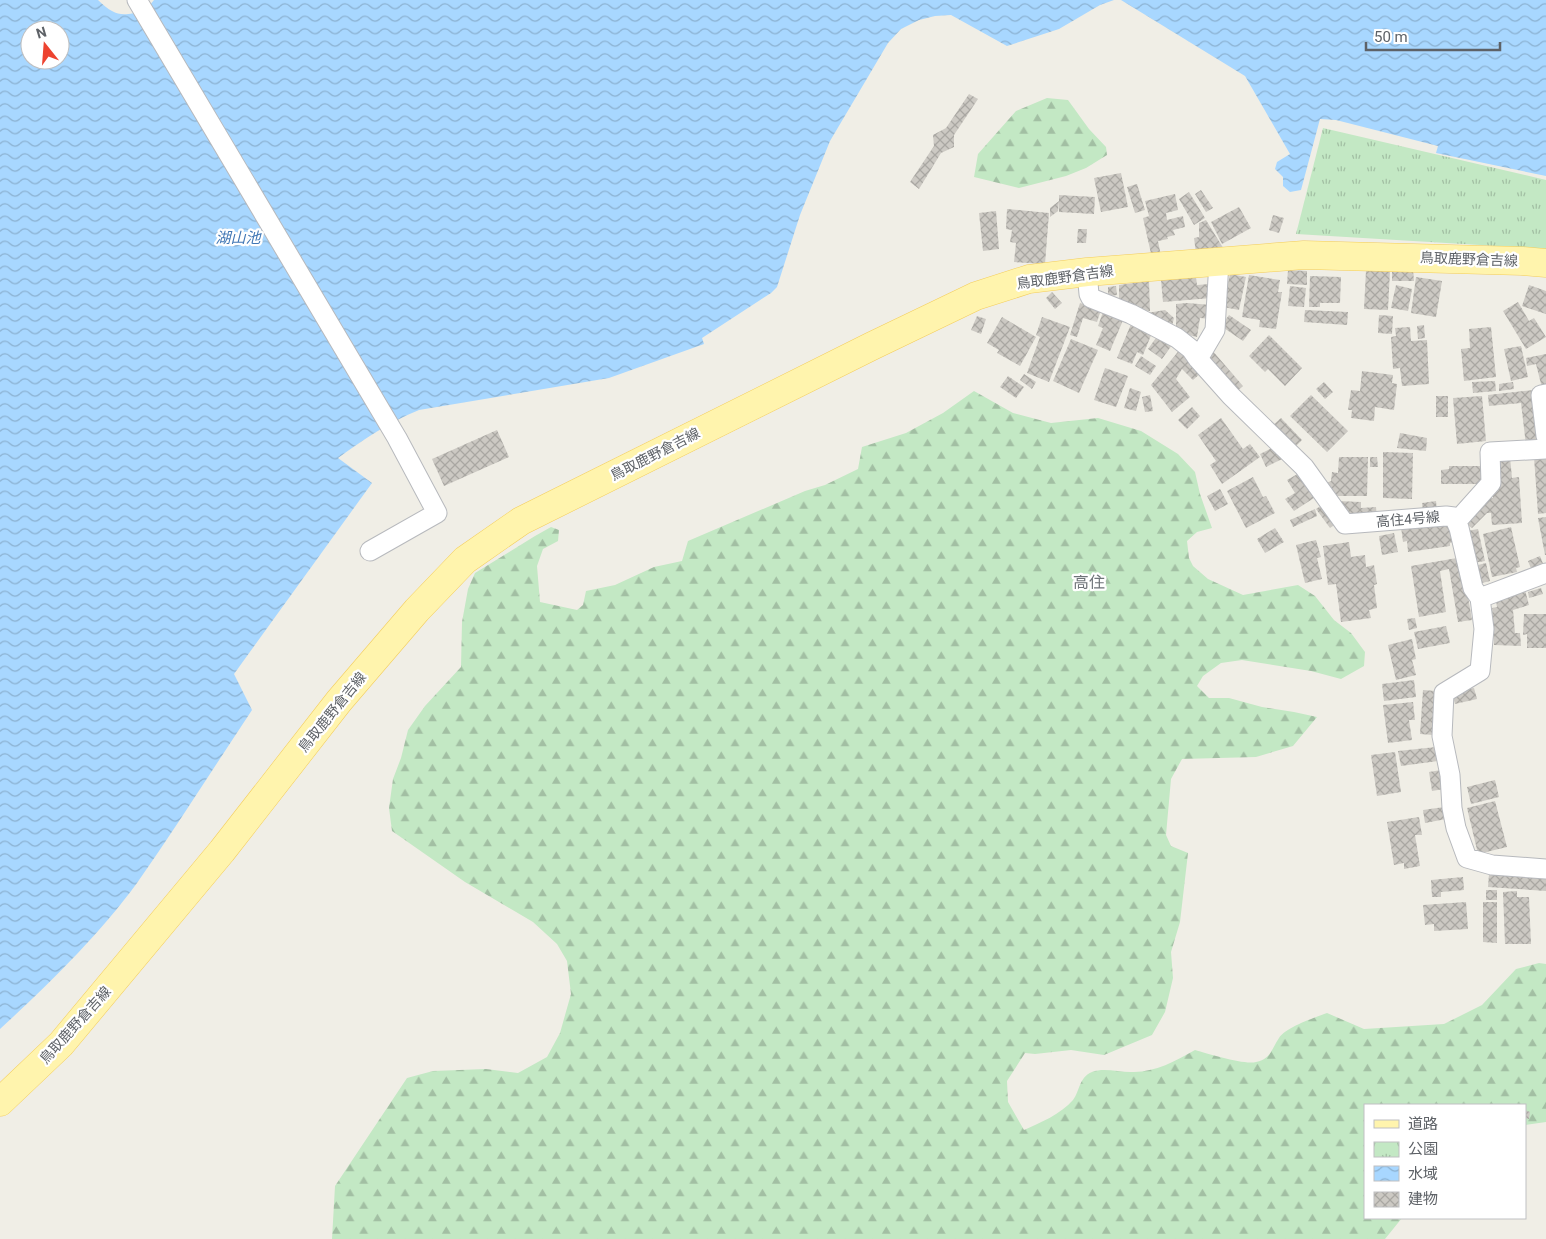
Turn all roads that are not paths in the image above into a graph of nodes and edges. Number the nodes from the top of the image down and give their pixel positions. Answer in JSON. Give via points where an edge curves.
{"nodes":[{"id":1,"x":137,"y":0,"type":"edge"},
{"id":2,"x":1220,"y":261,"type":"junction"},
{"id":3,"x":1546,"y":263,"type":"edge"},
{"id":4,"x":1087,"y":272,"type":"junction"},
{"id":5,"x":1198,"y":359,"type":"junction"},
{"id":6,"x":1546,"y":394,"type":"edge"},
{"id":7,"x":1546,"y":436,"type":"edge"},
{"id":8,"x":1546,"y":449,"type":"edge"},
{"id":9,"x":1457,"y":521,"type":"junction"},
{"id":10,"x":370,"y":551,"type":"dead end"},
{"id":11,"x":1546,"y":573,"type":"edge"},
{"id":12,"x":1480,"y":598,"type":"junction"},
{"id":13,"x":1546,"y":869,"type":"edge"},
{"id":14,"x":0,"y":1102,"type":"edge"}],
"edges":[{"from":1,"to":10,"type":"street","via":[[397,438],[437,513]]},
{"from":2,"to":3,"type":"main road","name":"鳥取鹿野倉吉線","via":[[1304,255]]},
{"from":2,"to":4,"type":"main road","name":"鳥取鹿野倉吉線"},
{"from":2,"to":5,"type":"street","via":[[1215,330]]},
{"from":4,"to":5,"type":"street","name":"高住4号線","via":[[1091,298],[1177,338],[1192,349]]},
{"from":4,"to":14,"type":"main road","name":"鳥取鹿野倉吉線","via":[[1029,279],[976,296],[522,521],[465,560],[339,701],[222,851],[61,1044]]},
{"from":5,"to":9,"type":"street","name":"高住4号線","via":[[1304,467],[1345,524],[1446,516]]},
{"from":6,"to":7,"type":"street","via":[[1541,395]]},
{"from":8,"to":9,"type":"street","via":[[1490,452],[1490,483]]},
{"from":9,"to":12,"type":"street","name":"高住4号線","via":[[1473,588]]},
{"from":11,"to":12,"type":"street"},
{"from":12,"to":13,"type":"street","name":"高住4号線","via":[[1484,630],[1480,671],[1444,694],[1442,736],[1456,828],[1467,858],[1492,865]]}]}
